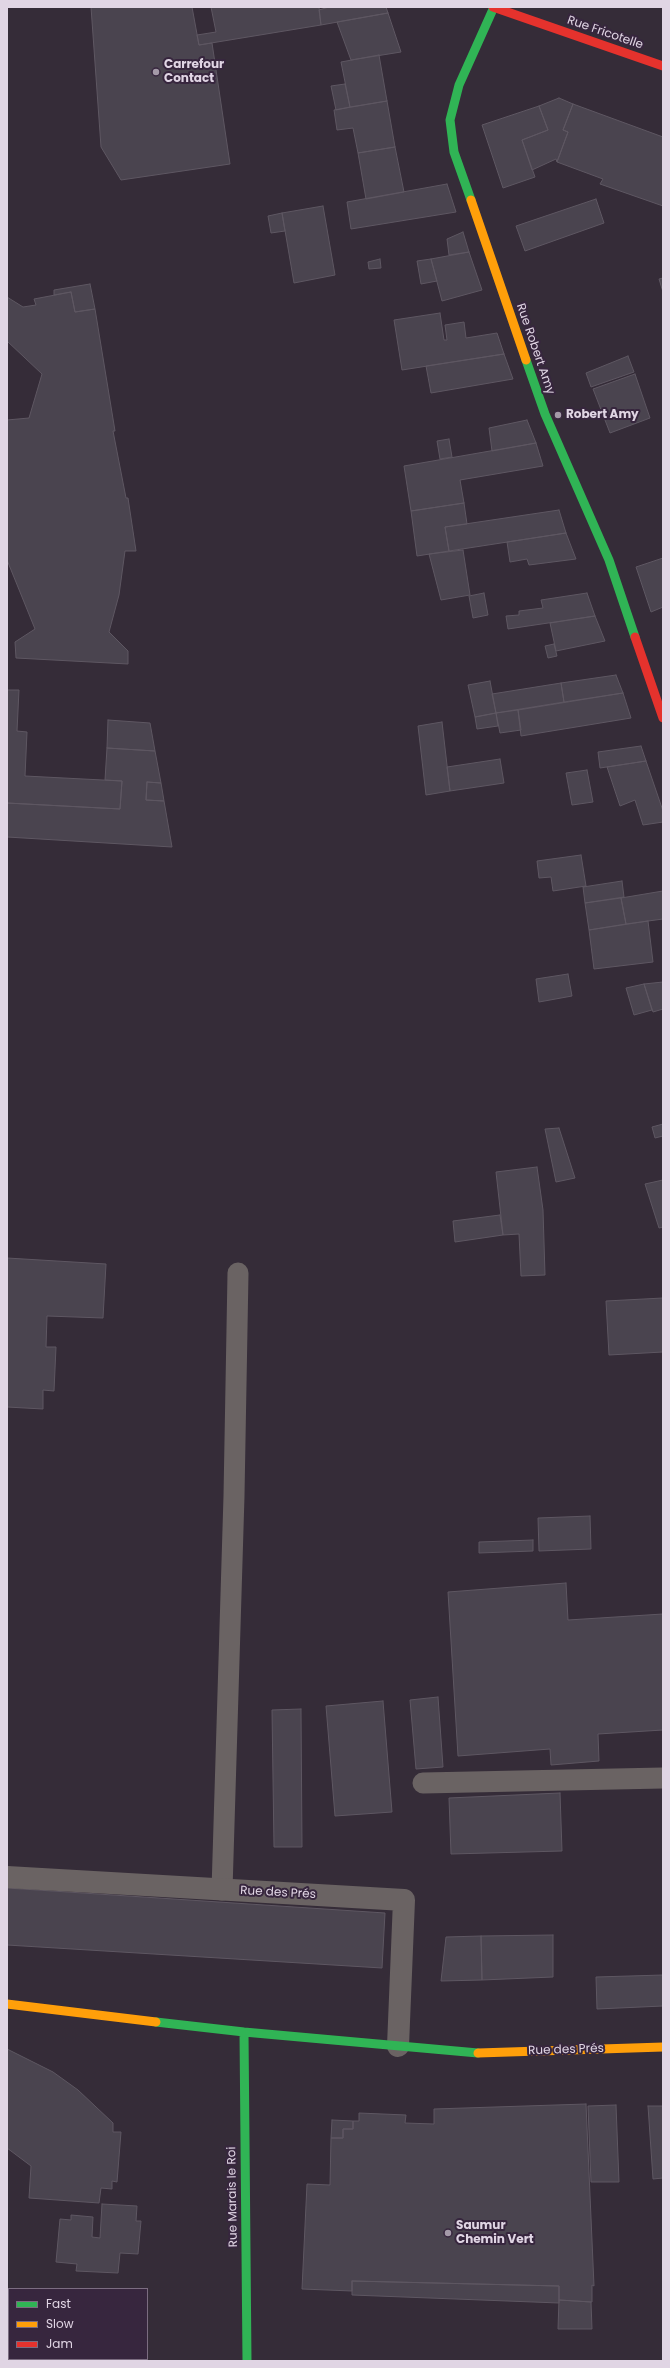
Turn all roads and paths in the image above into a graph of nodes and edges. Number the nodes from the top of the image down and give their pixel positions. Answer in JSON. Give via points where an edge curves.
{"nodes":[{"id":1,"x":493,"y":7,"type":"edge"},
{"id":2,"x":663,"y":66,"type":"edge"},
{"id":3,"x":663,"y":718,"type":"edge"},
{"id":4,"x":238,"y":1273,"type":"dead end"},
{"id":5,"x":663,"y":1778,"type":"edge"},
{"id":6,"x":423,"y":1784,"type":"dead end"},
{"id":7,"x":7,"y":1877,"type":"edge"},
{"id":8,"x":222,"y":1890,"type":"junction"},
{"id":9,"x":7,"y":2004,"type":"edge"},
{"id":10,"x":244,"y":2032,"type":"junction"},
{"id":11,"x":398,"y":2046,"type":"junction"},
{"id":12,"x":663,"y":2047,"type":"edge"},
{"id":13,"x":247,"y":2361,"type":"edge"}],
"edges":[{"from":1,"to":2,"type":"street","name":"Rue Fricotelle"},
{"from":1,"to":3,"type":"street","name":"Rue Robert Amy","via":[[459,85],[450,120],[454,152],[545,414],[608,560]]},
{"from":4,"to":8,"type":"lane"},
{"from":5,"to":6,"type":"lane"},
{"from":7,"to":8,"type":"street","name":"Rue des Prés"},
{"from":8,"to":11,"type":"street","name":"Rue des Prés","via":[[404,1900]]},
{"from":9,"to":10,"type":"street","name":"Rue des Prés"},
{"from":10,"to":11,"type":"street","name":"Rue des Prés"},
{"from":10,"to":13,"type":"street","name":"Rue Marais le Roi"},
{"from":11,"to":12,"type":"street","name":"Rue des Prés","via":[[471,2052]]}]}
